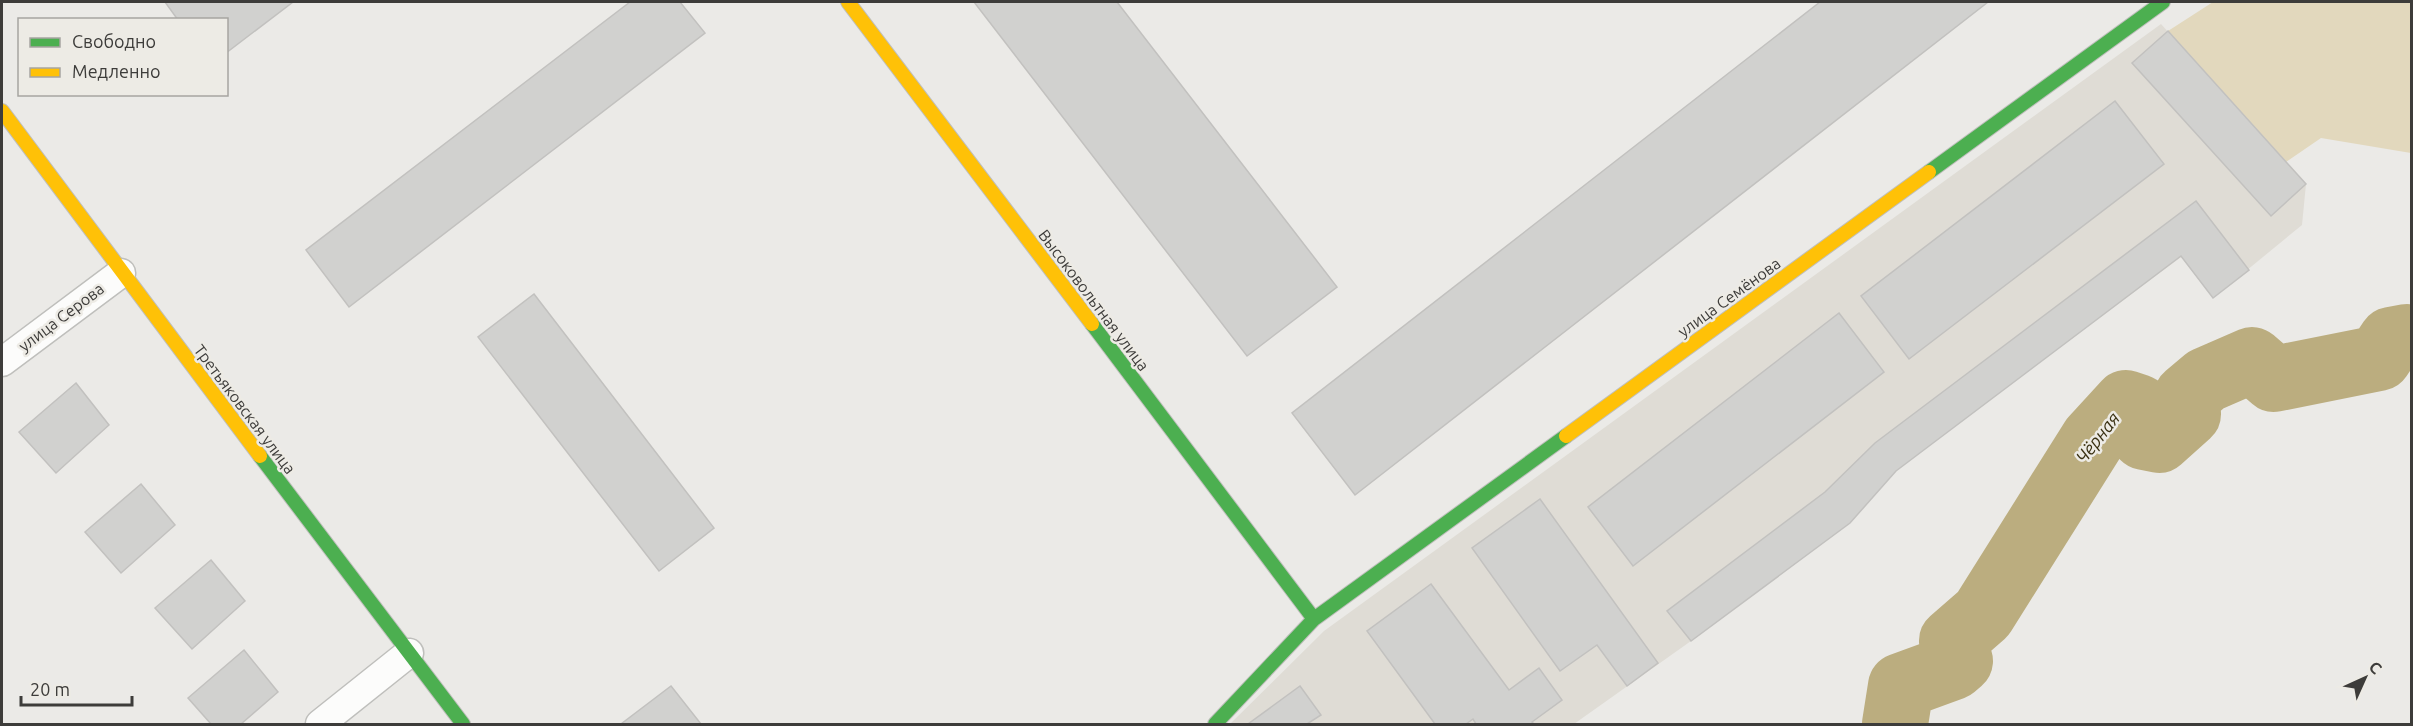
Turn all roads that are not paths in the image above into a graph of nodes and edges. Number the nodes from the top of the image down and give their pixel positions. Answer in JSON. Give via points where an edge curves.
{"nodes":[{"id":1,"x":848,"y":2,"type":"edge"},
{"id":2,"x":2163,"y":2,"type":"edge"},
{"id":3,"x":2,"y":111,"type":"edge"},
{"id":4,"x":121,"y":273,"type":"junction"},
{"id":5,"x":2,"y":362,"type":"edge"},
{"id":6,"x":1314,"y":619,"type":"junction"},
{"id":7,"x":409,"y":653,"type":"junction"},
{"id":8,"x":320,"y":724,"type":"edge"},
{"id":9,"x":464,"y":724,"type":"edge"},
{"id":10,"x":1215,"y":724,"type":"edge"}],
"edges":[{"from":1,"to":6,"type":"street","name":"Высоковольтная улица"},
{"from":2,"to":6,"type":"street","name":"улица Семёнова"},
{"from":3,"to":4,"type":"street","name":"Третьяковская улица"},
{"from":4,"to":5,"type":"street","name":"улица Серова"},
{"from":4,"to":7,"type":"street","name":"Третьяковская улица"},
{"from":6,"to":10,"type":"street","name":"улица Семёнова"},
{"from":7,"to":8,"type":"street"},
{"from":7,"to":9,"type":"street","name":"Третьяковская улица"}]}
